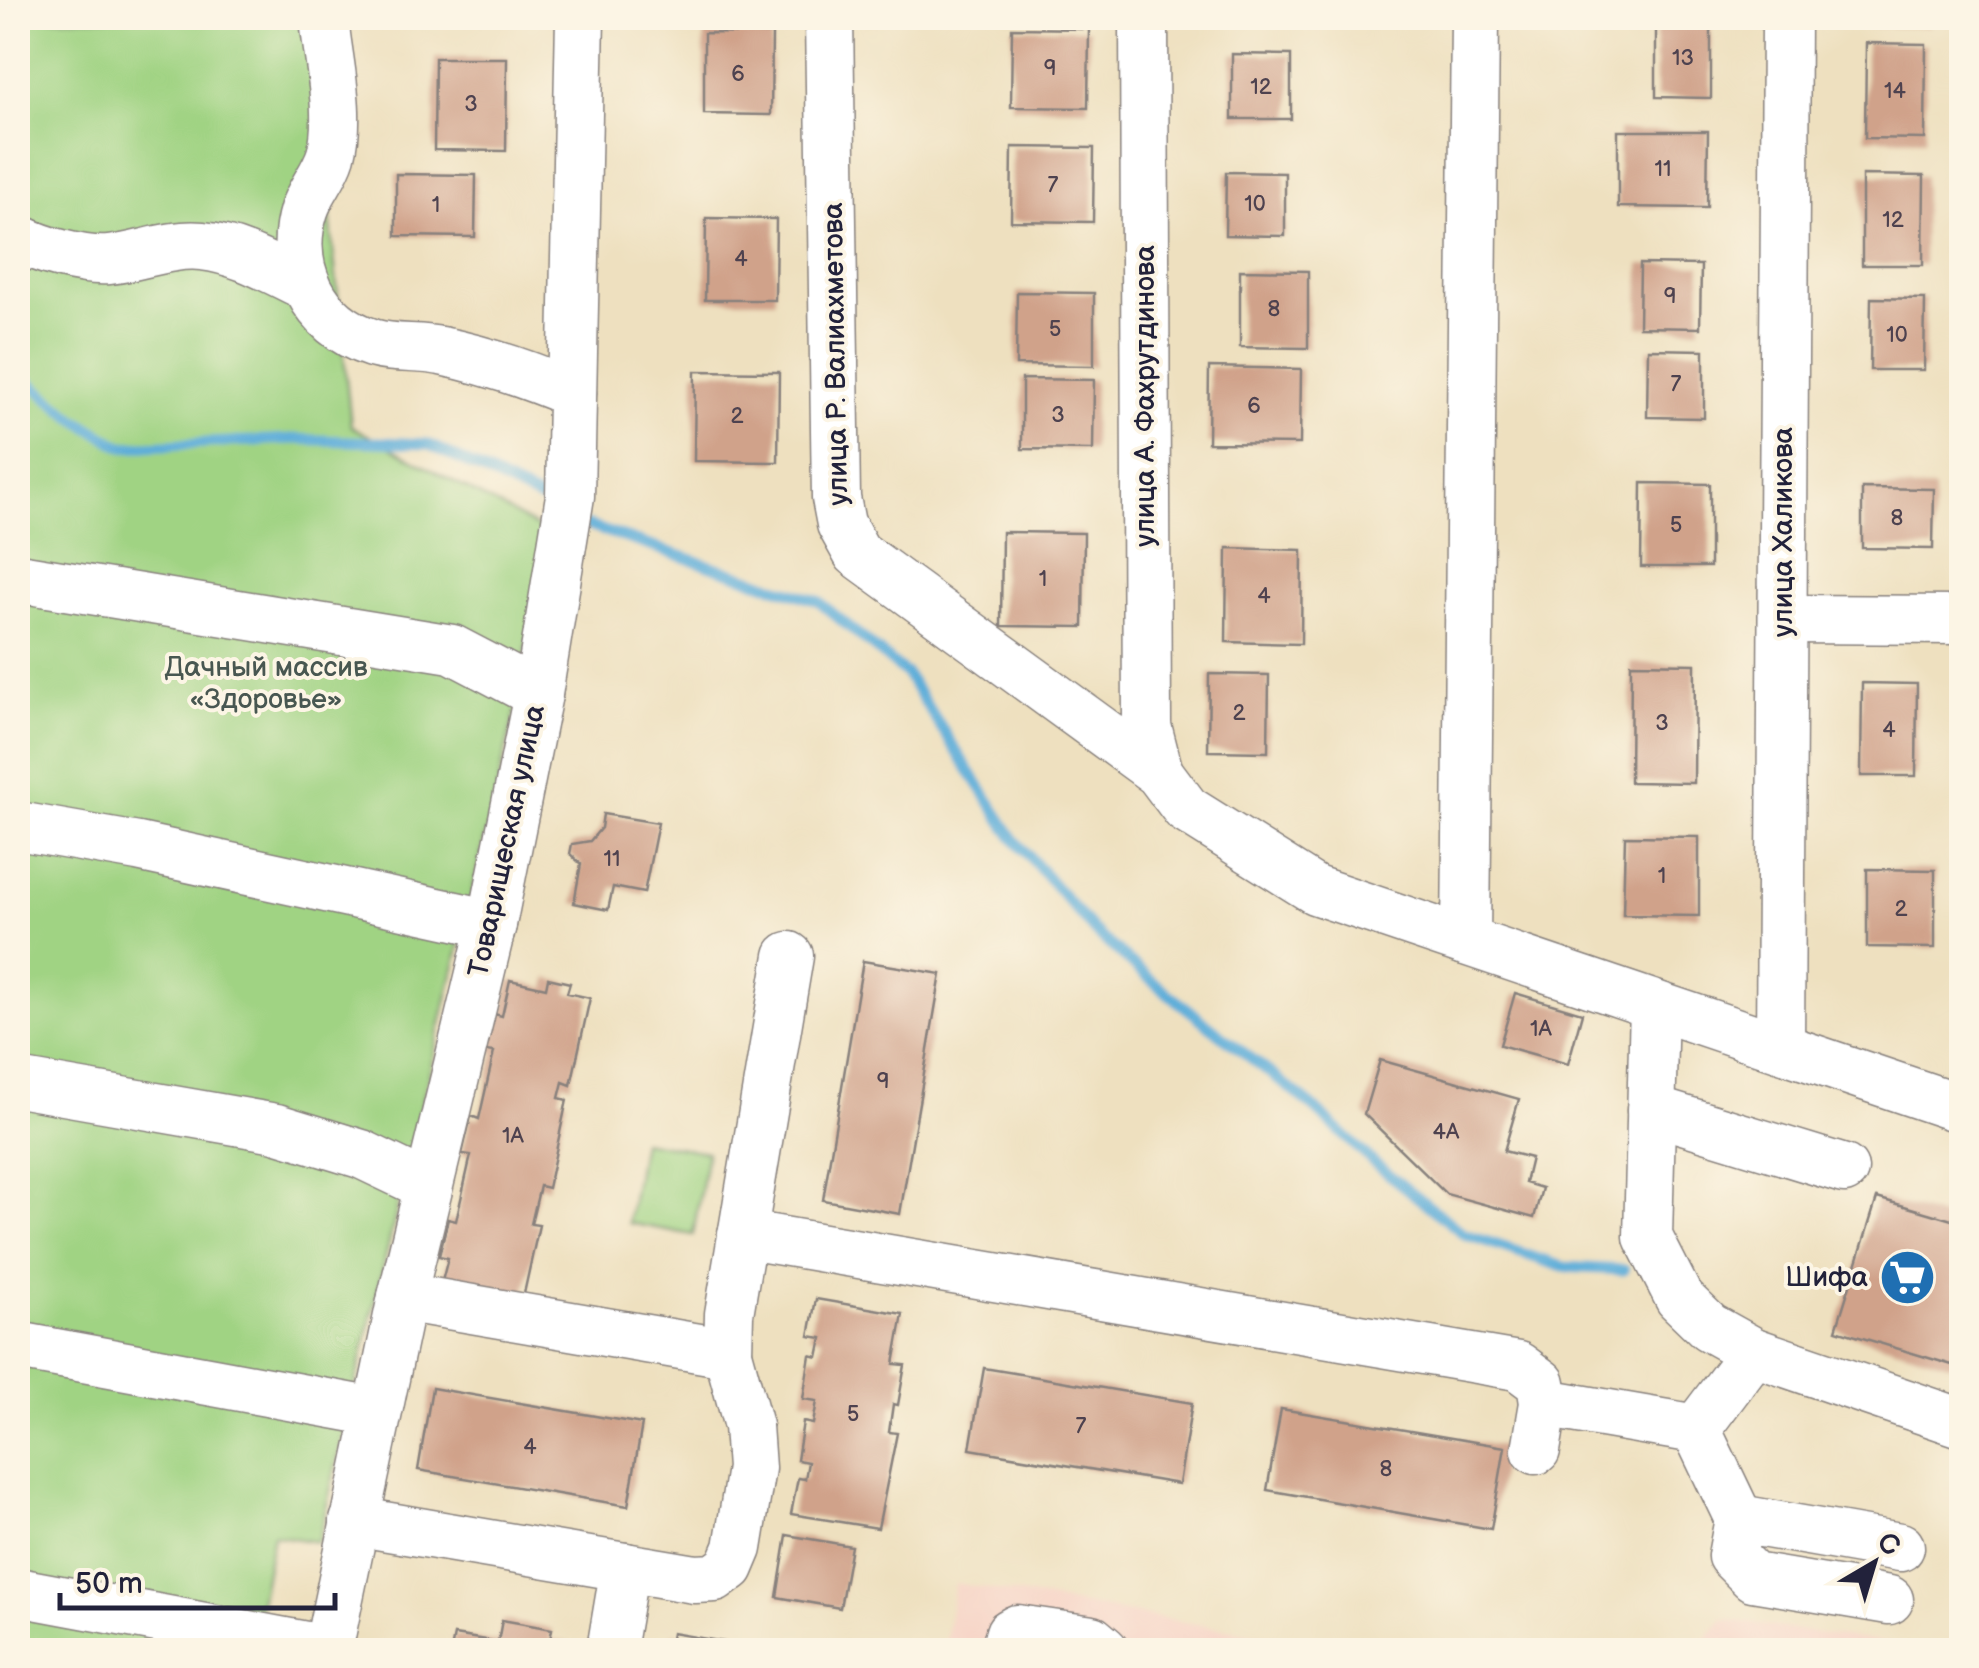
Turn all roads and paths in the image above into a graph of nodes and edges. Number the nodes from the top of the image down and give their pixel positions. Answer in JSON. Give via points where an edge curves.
{"nodes":[{"id":1,"x":324,"y":18,"type":"edge"},
{"id":2,"x":580,"y":18,"type":"edge"},
{"id":3,"x":829,"y":18,"type":"edge"},
{"id":4,"x":1144,"y":18,"type":"edge"},
{"id":5,"x":1475,"y":18,"type":"edge"},
{"id":6,"x":1786,"y":18,"type":"edge"},
{"id":7,"x":18,"y":238,"type":"edge"},
{"id":8,"x":304,"y":285,"type":"junction"},
{"id":9,"x":572,"y":392,"type":"junction"},
{"id":10,"x":18,"y":578,"type":"edge"},
{"id":11,"x":1783,"y":619,"type":"junction"},
{"id":12,"x":1962,"y":620,"type":"edge"},
{"id":13,"x":538,"y":694,"type":"junction"},
{"id":14,"x":1159,"y":773,"type":"junction"},
{"id":15,"x":18,"y":826,"type":"edge"},
{"id":16,"x":492,"y":924,"type":"junction"},
{"id":17,"x":1466,"y":941,"type":"junction"},
{"id":18,"x":789,"y":956,"type":"dead end"},
{"id":19,"x":1654,"y":1005,"type":"junction"},
{"id":20,"x":1780,"y":1048,"type":"junction"},
{"id":21,"x":18,"y":1083,"type":"edge"},
{"id":22,"x":1962,"y":1109,"type":"edge"},
{"id":23,"x":1651,"y":1110,"type":"junction"},
{"id":24,"x":1844,"y":1169,"type":"dead end"},
{"id":25,"x":428,"y":1186,"type":"junction"},
{"id":26,"x":742,"y":1234,"type":"junction"},
{"id":27,"x":402,"y":1297,"type":"junction"},
{"id":28,"x":18,"y":1346,"type":"edge"},
{"id":29,"x":1754,"y":1352,"type":"junction"},
{"id":30,"x":728,"y":1353,"type":"junction"},
{"id":31,"x":1544,"y":1403,"type":"junction"},
{"id":32,"x":376,"y":1412,"type":"junction"},
{"id":33,"x":1962,"y":1424,"type":"edge"},
{"id":34,"x":1696,"y":1429,"type":"junction"},
{"id":35,"x":1536,"y":1450,"type":"dead end"},
{"id":36,"x":1739,"y":1519,"type":"junction"},
{"id":37,"x":354,"y":1521,"type":"junction"},
{"id":38,"x":1900,"y":1547,"type":"dead end"},
{"id":39,"x":625,"y":1567,"type":"junction"},
{"id":40,"x":18,"y":1592,"type":"edge"},
{"id":41,"x":1889,"y":1600,"type":"dead end"},
{"id":42,"x":328,"y":1650,"type":"edge"},
{"id":43,"x":611,"y":1650,"type":"edge"},
{"id":44,"x":1004,"y":1650,"type":"edge"},
{"id":45,"x":1104,"y":1650,"type":"edge"}],
"edges":[{"from":1,"to":8,"type":"street","via":[[334,128],[296,246]]},
{"from":2,"to":9,"type":"street","name":"Товарищеская улица"},
{"from":3,"to":14,"type":"street","name":"улица Р. Валиахметова","via":[[841,524],[858,552],[884,575]]},
{"from":4,"to":14,"type":"street","name":"улица А. Фахрутдинова","via":[[1146,726]]},
{"from":5,"to":17,"type":"street"},
{"from":6,"to":11,"type":"street","name":"улица Халикова"},
{"from":7,"to":8,"type":"street","via":[[106,260],[168,245],[204,246],[247,257]]},
{"from":8,"to":9,"type":"street","via":[[329,320],[373,344],[438,350]]},
{"from":9,"to":13,"type":"street","name":"Товарищеская улица","via":[[570,496]]},
{"from":10,"to":13,"type":"street","via":[[452,649]]},
{"from":11,"to":12,"type":"street"},
{"from":11,"to":20,"type":"street","name":"улица Халикова"},
{"from":13,"to":16,"type":"street","name":"Товарищеская улица"},
{"from":14,"to":17,"type":"street","via":[[1186,810],[1315,890]]},
{"from":15,"to":16,"type":"street"},
{"from":16,"to":25,"type":"street","name":"Товарищеская улица"},
{"from":17,"to":19,"type":"street"},
{"from":18,"to":26,"type":"street"},
{"from":19,"to":20,"type":"street"},
{"from":19,"to":23,"type":"street"},
{"from":20,"to":22,"type":"street"},
{"from":21,"to":25,"type":"street","via":[[276,1128],[360,1154]]},
{"from":23,"to":24,"type":"street"},
{"from":23,"to":29,"type":"street","via":[[1648,1237],[1661,1270],[1709,1327]]},
{"from":25,"to":27,"type":"street","name":"Товарищеская улица"},
{"from":26,"to":30,"type":"street"},
{"from":26,"to":31,"type":"street","via":[[1518,1366],[1541,1383]]},
{"from":27,"to":30,"type":"street"},
{"from":27,"to":32,"type":"street","name":"Товарищеская улица"},
{"from":28,"to":32,"type":"street"},
{"from":29,"to":33,"type":"street"},
{"from":29,"to":34,"type":"street"},
{"from":30,"to":39,"type":"street","via":[[748,1426],[751,1468],[730,1567],[715,1578],[695,1579]]},
{"from":31,"to":34,"type":"street"},
{"from":31,"to":35,"type":"street"},
{"from":32,"to":37,"type":"street","name":"Товарищеская улица"},
{"from":34,"to":36,"type":"street"},
{"from":36,"to":38,"type":"street"},
{"from":36,"to":41,"type":"street","via":[[1732,1556],[1743,1572]]},
{"from":37,"to":39,"type":"street"},
{"from":37,"to":42,"type":"street","name":"Товарищеская улица"},
{"from":39,"to":43,"type":"street"},
{"from":40,"to":42,"type":"street"},
{"from":44,"to":45,"type":"street","via":[[1010,1633],[1026,1629],[1092,1640]]}]}
